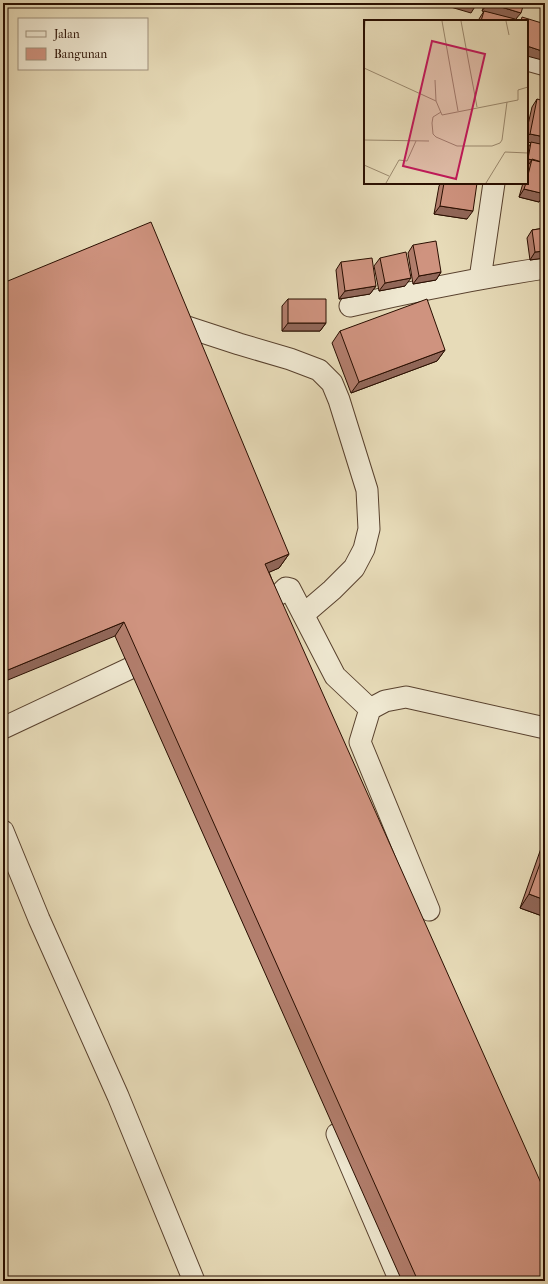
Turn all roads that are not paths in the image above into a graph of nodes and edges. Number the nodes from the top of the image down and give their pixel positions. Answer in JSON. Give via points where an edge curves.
{"nodes":[{"id":1,"x":528,"y":60,"type":"edge"},
{"id":2,"x":545,"y":65,"type":"edge"},
{"id":3,"x":494,"y":184,"type":"edge"},
{"id":4,"x":545,"y":268,"type":"edge"},
{"id":5,"x":480,"y":279,"type":"junction"},
{"id":6,"x":350,"y":306,"type":"dead end"},
{"id":7,"x":154,"y":323,"type":"edge"},
{"id":8,"x":240,"y":614,"type":"edge"},
{"id":9,"x":304,"y":614,"type":"junction"},
{"id":10,"x":172,"y":648,"type":"edge"},
{"id":11,"x":370,"y":709,"type":"junction"},
{"id":12,"x":3,"y":728,"type":"edge"},
{"id":13,"x":545,"y":728,"type":"edge"},
{"id":14,"x":3,"y":831,"type":"edge"},
{"id":15,"x":430,"y":910,"type":"dead end"},
{"id":16,"x":329,"y":1114,"type":"dead end"},
{"id":17,"x":194,"y":1281,"type":"edge"},
{"id":18,"x":400,"y":1281,"type":"edge"}],
"edges":[{"from":1,"to":2,"type":"street"},
{"from":3,"to":5,"type":"street"},
{"from":4,"to":5,"type":"street"},
{"from":5,"to":6,"type":"street"},
{"from":7,"to":9,"type":"street","via":[[184,326],[290,359],[319,370],[332,383],[367,490],[369,529],[364,549],[354,568]]},
{"from":8,"to":9,"type":"street","via":[[281,594],[286,588],[290,589]]},
{"from":9,"to":11,"type":"street","via":[[335,676]]},
{"from":10,"to":12,"type":"street","via":[[140,673]]},
{"from":11,"to":13,"type":"street","via":[[385,701],[406,697]]},
{"from":11,"to":15,"type":"street","via":[[360,742]]},
{"from":14,"to":17,"type":"street","via":[[39,919],[118,1096]]},
{"from":16,"to":18,"type":"street"}]}
